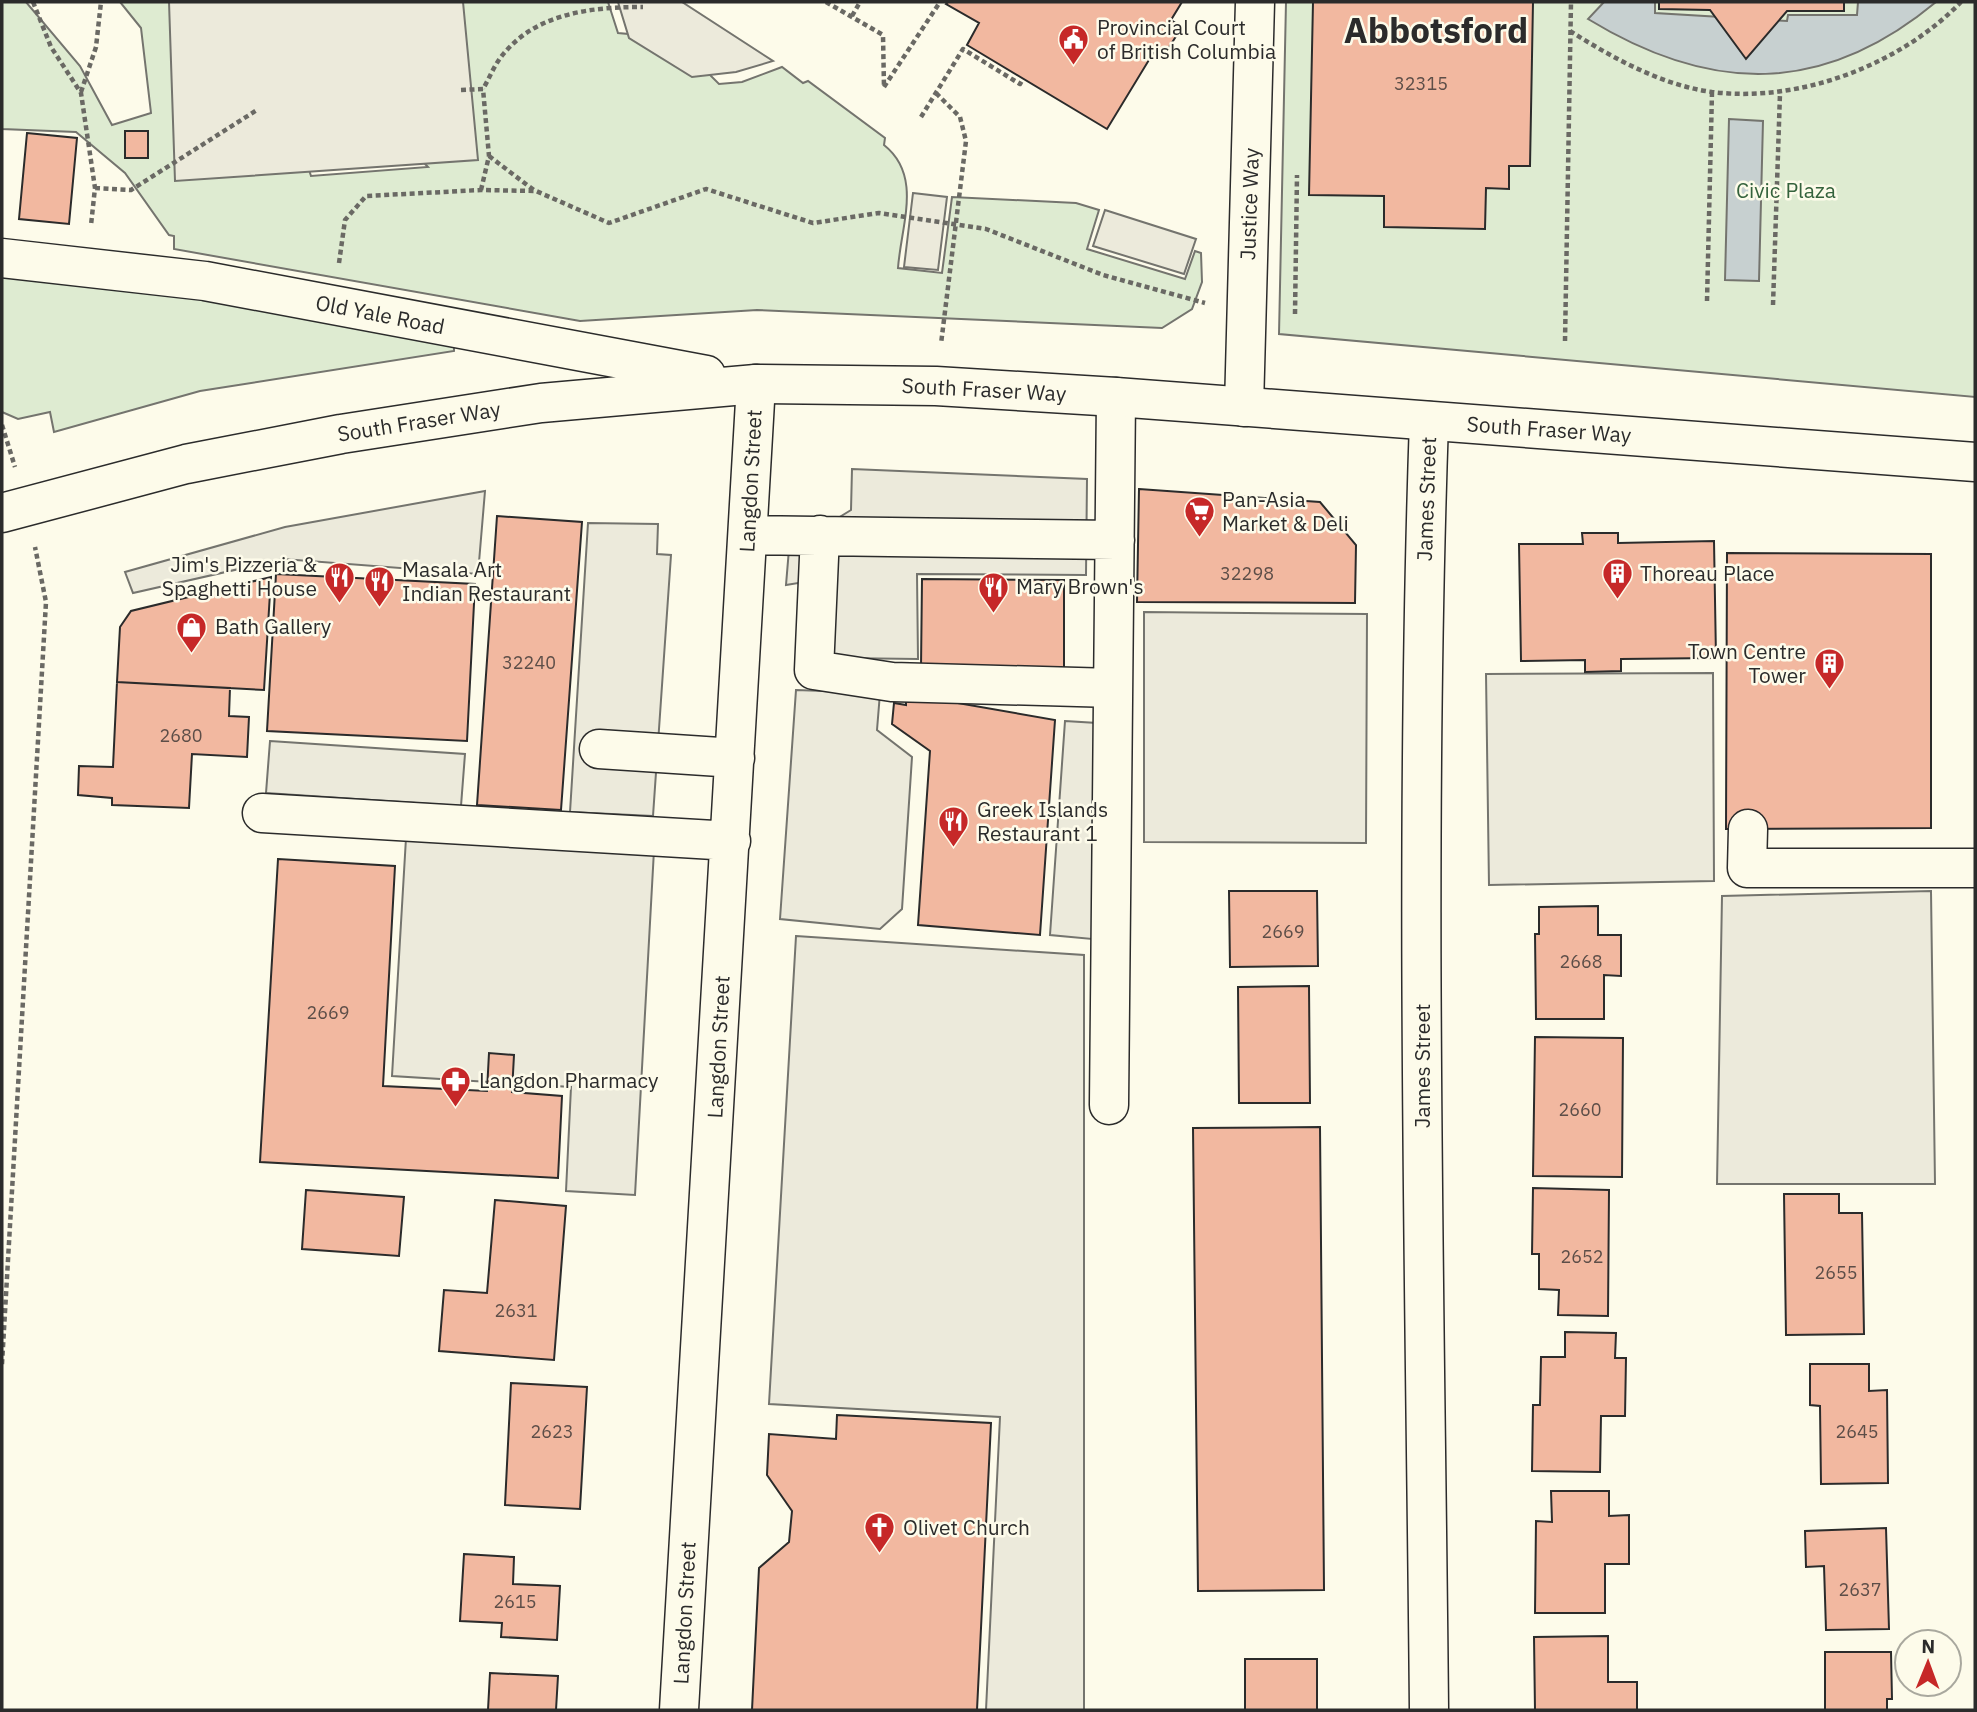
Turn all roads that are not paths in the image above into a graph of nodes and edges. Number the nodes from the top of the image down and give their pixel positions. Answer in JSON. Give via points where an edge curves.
{"nodes":[{"id":1,"x":1255,"y":2,"type":"edge"},
{"id":2,"x":2,"y":258,"type":"edge"},
{"id":3,"x":756,"y":384,"type":"junction"},
{"id":4,"x":1116,"y":397,"type":"junction"},
{"id":5,"x":1244,"y":407,"type":"junction"},
{"id":6,"x":1429,"y":421,"type":"junction"},
{"id":7,"x":1975,"y":462,"type":"edge"},
{"id":8,"x":2,"y":513,"type":"edge"},
{"id":9,"x":820,"y":535,"type":"junction"},
{"id":10,"x":748,"y":536,"type":"junction"},
{"id":11,"x":1115,"y":540,"type":"junction"},
{"id":12,"x":1113,"y":688,"type":"junction"},
{"id":13,"x":599,"y":749,"type":"dead end"},
{"id":14,"x":735,"y":758,"type":"junction"},
{"id":15,"x":262,"y":813,"type":"dead end"},
{"id":16,"x":1748,"y":829,"type":"dead end"},
{"id":17,"x":731,"y":841,"type":"junction"},
{"id":18,"x":1975,"y":867,"type":"edge"},
{"id":19,"x":1109,"y":1105,"type":"dead end"},
{"id":20,"x":679,"y":1710,"type":"edge"},
{"id":21,"x":1429,"y":1710,"type":"edge"}],
"edges":[{"from":1,"to":5,"type":"street","name":"Justice Way"},
{"from":2,"to":3,"type":"street","name":"Old Yale Road","via":[[205,281]]},
{"from":3,"to":4,"type":"street","name":"South Fraser Way","via":[[936,386]]},
{"from":3,"to":8,"type":"street","name":"South Fraser Way","via":[[541,402],[341,434],[186,464]]},
{"from":3,"to":10,"type":"street","name":"Langdon Street"},
{"from":4,"to":5,"type":"street","name":"South Fraser Way"},
{"from":4,"to":11,"type":"street"},
{"from":5,"to":6,"type":"street","name":"South Fraser Way"},
{"from":6,"to":7,"type":"street","name":"South Fraser Way"},
{"from":6,"to":21,"type":"street","name":"James Street","via":[[1422,682]]},
{"from":9,"to":10,"type":"street"},
{"from":9,"to":11,"type":"street"},
{"from":9,"to":12,"type":"street","via":[[814,670],[892,682]]},
{"from":10,"to":14,"type":"street","name":"Langdon Street"},
{"from":11,"to":12,"type":"street"},
{"from":12,"to":19,"type":"street"},
{"from":13,"to":14,"type":"street"},
{"from":14,"to":17,"type":"street","name":"Langdon Street"},
{"from":15,"to":17,"type":"street"},
{"from":16,"to":18,"type":"street","via":[[1747,868]]},
{"from":17,"to":20,"type":"street","name":"Langdon Street"}]}
